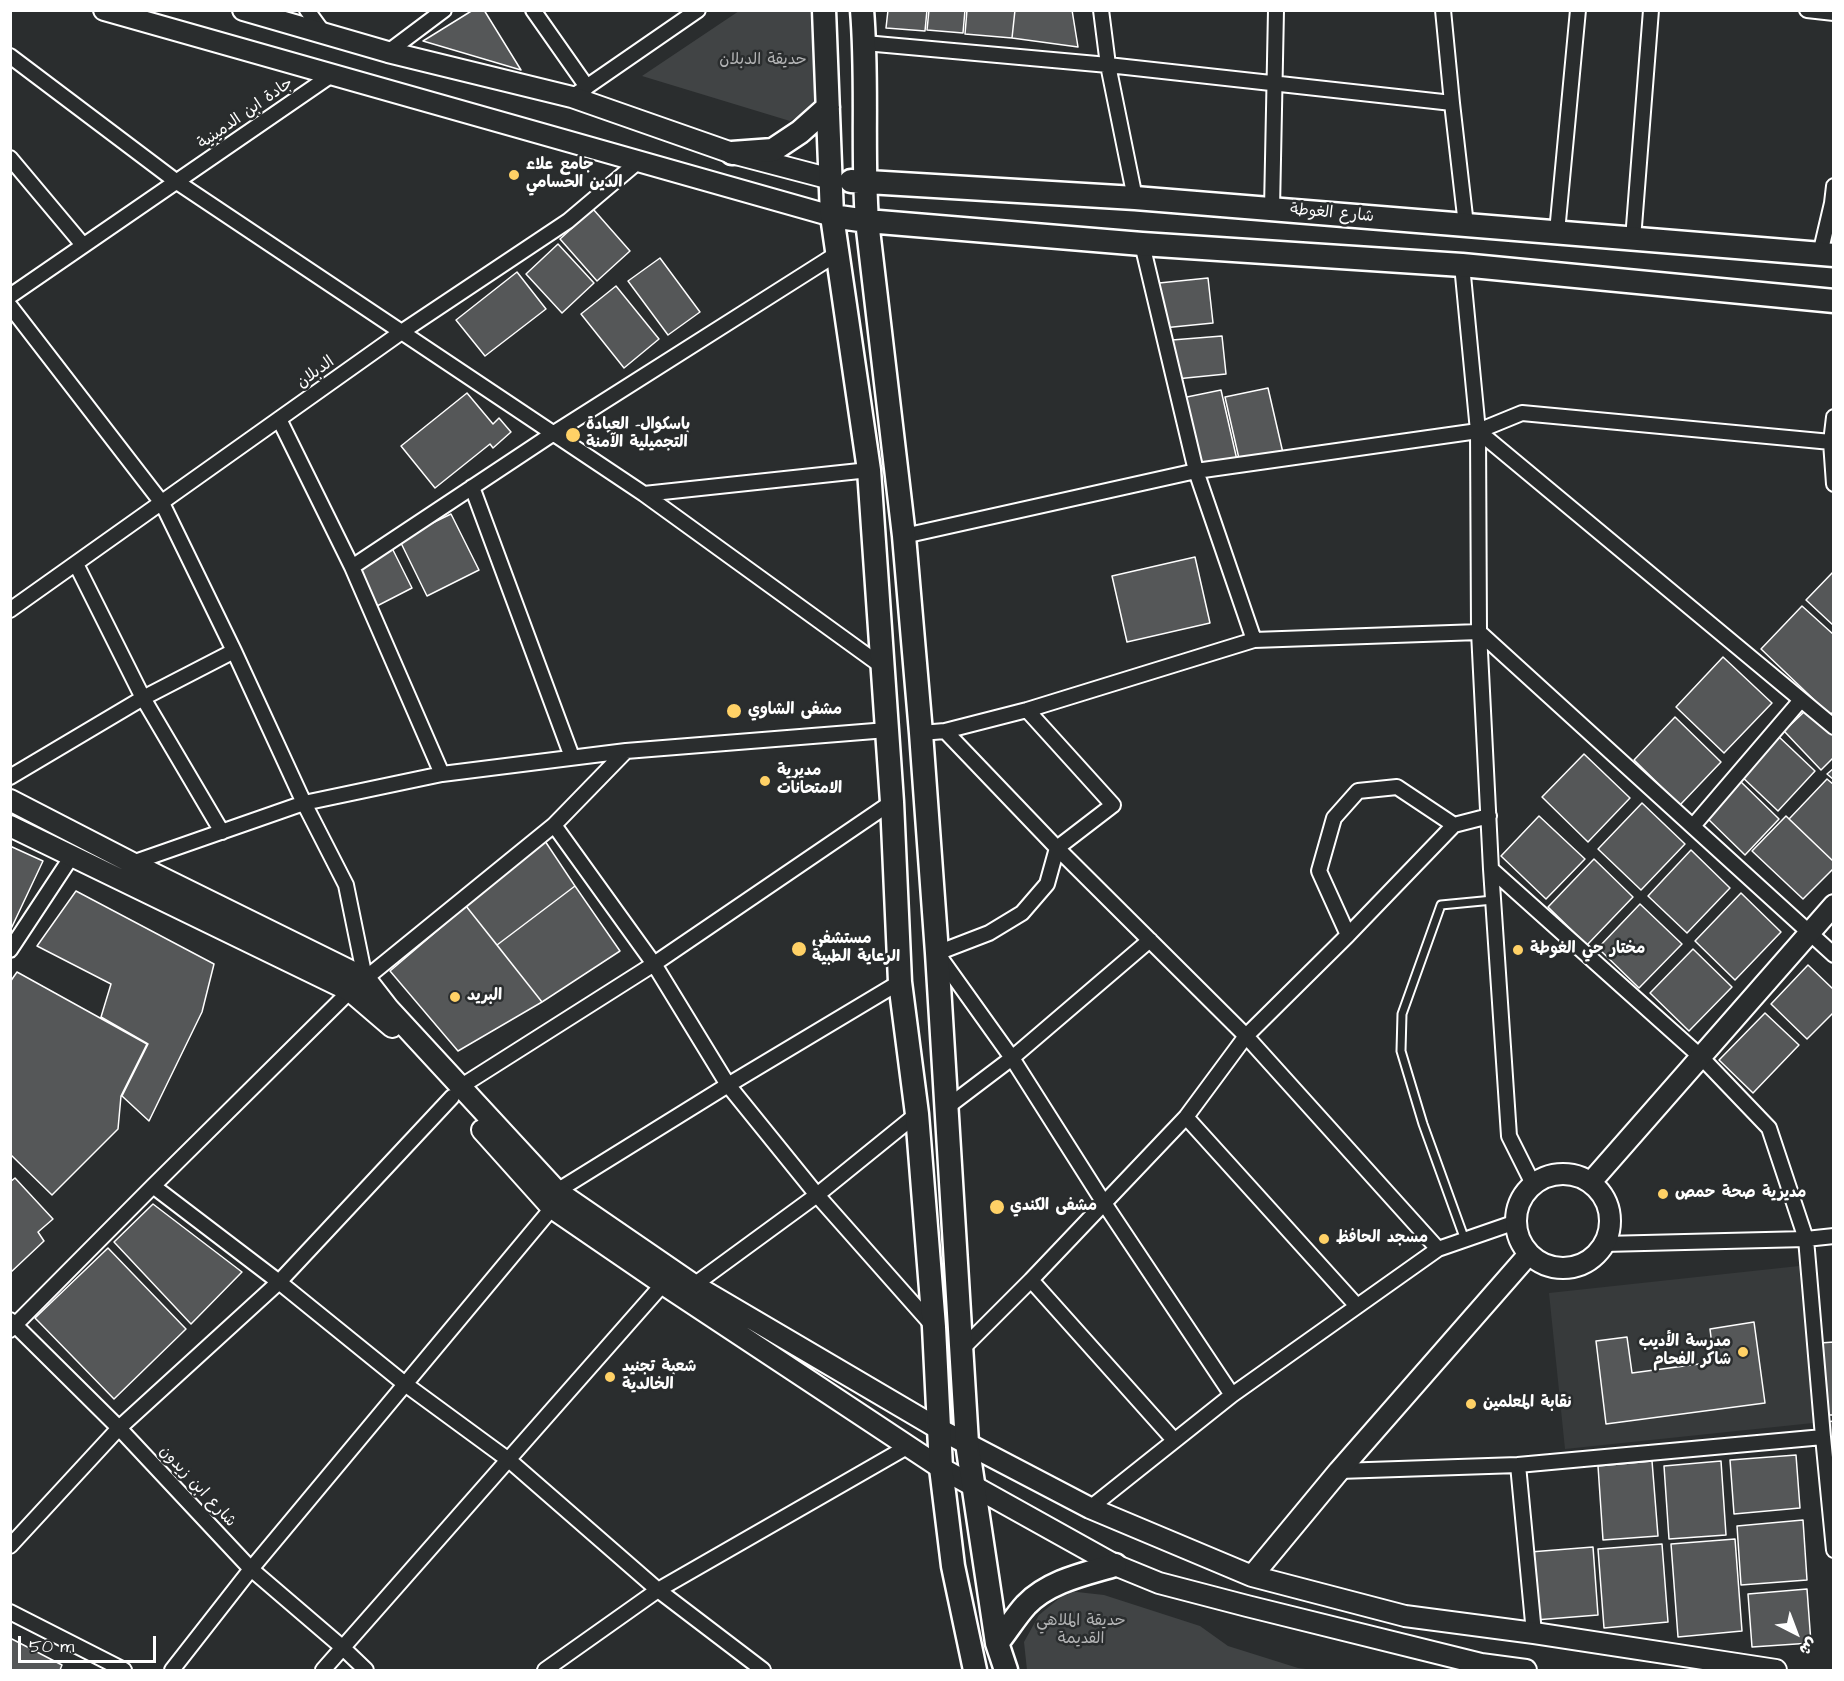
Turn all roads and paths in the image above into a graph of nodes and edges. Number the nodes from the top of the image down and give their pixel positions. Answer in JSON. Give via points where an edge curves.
{"nodes":[{"id":1,"x":104,"y":10,"type":"edge"},
{"id":2,"x":243,"y":10,"type":"edge"},
{"id":3,"x":307,"y":10,"type":"edge"},
{"id":4,"x":444,"y":10,"type":"edge"},
{"id":5,"x":533,"y":10,"type":"edge"},
{"id":6,"x":698,"y":10,"type":"edge"},
{"id":7,"x":824,"y":10,"type":"edge"},
{"id":8,"x":862,"y":10,"type":"edge"},
{"id":9,"x":1101,"y":10,"type":"edge"},
{"id":10,"x":1276,"y":10,"type":"edge"},
{"id":11,"x":1443,"y":10,"type":"edge"},
{"id":12,"x":1578,"y":10,"type":"edge"},
{"id":13,"x":1651,"y":10,"type":"edge"},
{"id":14,"x":1807,"y":10,"type":"edge"},
{"id":15,"x":1833,"y":13,"type":"edge"},
{"id":16,"x":323,"y":32,"type":"junction"},
{"id":17,"x":865,"y":43,"type":"junction"},
{"id":18,"x":388,"y":52,"type":"junction"},
{"id":19,"x":10,"y":56,"type":"edge"},
{"id":20,"x":1108,"y":65,"type":"junction"},
{"id":21,"x":333,"y":74,"type":"junction"},
{"id":22,"x":1274,"y":84,"type":"junction"},
{"id":23,"x":580,"y":92,"type":"junction"},
{"id":24,"x":1452,"y":103,"type":"junction"},
{"id":25,"x":828,"y":107,"type":"junction"},
{"id":26,"x":732,"y":153,"type":"junction"},
{"id":27,"x":10,"y":158,"type":"edge"},
{"id":28,"x":639,"y":161,"type":"junction"},
{"id":29,"x":831,"y":178,"type":"junction"},
{"id":30,"x":177,"y":182,"type":"junction"},
{"id":31,"x":864,"y":183,"type":"junction"},
{"id":32,"x":1833,"y":186,"type":"edge"},
{"id":33,"x":1135,"y":198,"type":"junction"},
{"id":34,"x":1272,"y":210,"type":"junction"},
{"id":35,"x":832,"y":216,"type":"junction"},
{"id":36,"x":867,"y":221,"type":"junction"},
{"id":37,"x":1466,"y":225,"type":"junction"},
{"id":38,"x":1557,"y":232,"type":"junction"},
{"id":39,"x":1633,"y":239,"type":"junction"},
{"id":40,"x":1142,"y":244,"type":"junction"},
{"id":41,"x":83,"y":245,"type":"junction"},
{"id":42,"x":838,"y":253,"type":"junction"},
{"id":43,"x":1827,"y":254,"type":"edge"},
{"id":44,"x":1462,"y":265,"type":"junction"},
{"id":45,"x":10,"y":296,"type":"edge"},
{"id":46,"x":1833,"y":301,"type":"edge"},
{"id":47,"x":10,"y":306,"type":"edge"},
{"id":48,"x":403,"y":331,"type":"junction"},
{"id":49,"x":1833,"y":417,"type":"edge"},
{"id":50,"x":279,"y":419,"type":"junction"},
{"id":51,"x":1479,"y":432,"type":"junction"},
{"id":52,"x":554,"y":433,"type":"junction"},
{"id":53,"x":1831,"y":442,"type":"junction"},
{"id":54,"x":869,"y":470,"type":"junction"},
{"id":55,"x":1196,"y":471,"type":"junction"},
{"id":56,"x":1833,"y":484,"type":"edge"},
{"id":57,"x":472,"y":487,"type":"junction"},
{"id":58,"x":644,"y":494,"type":"junction"},
{"id":59,"x":162,"y":503,"type":"junction"},
{"id":60,"x":904,"y":536,"type":"junction"},
{"id":61,"x":76,"y":564,"type":"junction"},
{"id":62,"x":352,"y":567,"type":"junction"},
{"id":63,"x":10,"y":610,"type":"edge"},
{"id":64,"x":1479,"y":632,"type":"junction"},
{"id":65,"x":1254,"y":640,"type":"junction"},
{"id":66,"x":234,"y":651,"type":"junction"},
{"id":67,"x":883,"y":667,"type":"junction"},
{"id":68,"x":143,"y":698,"type":"junction"},
{"id":69,"x":1801,"y":700,"type":"junction"},
{"id":70,"x":1027,"y":710,"type":"junction"},
{"id":71,"x":1833,"y":727,"type":"edge"},
{"id":72,"x":887,"y":730,"type":"junction"},
{"id":73,"x":945,"y":731,"type":"junction"},
{"id":74,"x":921,"y":733,"type":"junction"},
{"id":75,"x":626,"y":751,"type":"junction"},
{"id":76,"x":572,"y":757,"type":"junction"},
{"id":77,"x":442,"y":774,"type":"junction"},
{"id":78,"x":10,"y":777,"type":"edge"},
{"id":79,"x":10,"y":800,"type":"edge"},
{"id":80,"x":892,"y":802,"type":"junction"},
{"id":81,"x":304,"y":803,"type":"junction"},
{"id":82,"x":1489,"y":816,"type":"junction"},
{"id":83,"x":554,"y":825,"type":"junction"},
{"id":84,"x":1454,"y":825,"type":"junction"},
{"id":85,"x":10,"y":826,"type":"edge"},
{"id":86,"x":1693,"y":826,"type":"junction"},
{"id":87,"x":222,"y":832,"type":"junction"},
{"id":88,"x":1057,"y":848,"type":"junction"},
{"id":89,"x":72,"y":856,"type":"junction"},
{"id":90,"x":132,"y":863,"type":"junction"},
{"id":91,"x":1491,"y":869,"type":"junction"},
{"id":92,"x":1493,"y":900,"type":"junction"},
{"id":93,"x":1833,"y":905,"type":"edge"},
{"id":94,"x":1810,"y":932,"type":"junction"},
{"id":95,"x":1348,"y":935,"type":"junction"},
{"id":96,"x":1150,"y":940,"type":"junction"},
{"id":97,"x":10,"y":950,"type":"edge"},
{"id":98,"x":938,"y":954,"type":"junction"},
{"id":99,"x":1833,"y":955,"type":"edge"},
{"id":100,"x":654,"y":964,"type":"junction"},
{"id":101,"x":365,"y":978,"type":"junction"},
{"id":102,"x":900,"y":982,"type":"junction"},
{"id":103,"x":350,"y":991,"type":"junction"},
{"id":104,"x":1246,"y":1036,"type":"junction"},
{"id":105,"x":1701,"y":1057,"type":"junction"},
{"id":106,"x":1012,"y":1058,"type":"junction"},
{"id":107,"x":728,"y":1084,"type":"junction"},
{"id":108,"x":456,"y":1092,"type":"junction"},
{"id":109,"x":946,"y":1108,"type":"junction"},
{"id":110,"x":917,"y":1114,"type":"junction"},
{"id":111,"x":1186,"y":1117,"type":"junction"},
{"id":112,"x":1591,"y":1182,"type":"junction"},
{"id":113,"x":1533,"y":1184,"type":"junction"},
{"id":114,"x":153,"y":1186,"type":"junction"},
{"id":115,"x":817,"y":1195,"type":"junction"},
{"id":116,"x":554,"y":1199,"type":"junction"},
{"id":117,"x":1104,"y":1203,"type":"junction"},
{"id":118,"x":1516,"y":1222,"type":"junction"},
{"id":119,"x":1833,"y":1236,"type":"edge"},
{"id":120,"x":1806,"y":1239,"type":"junction"},
{"id":121,"x":1465,"y":1240,"type":"junction"},
{"id":122,"x":1604,"y":1244,"type":"junction"},
{"id":123,"x":1438,"y":1249,"type":"junction"},
{"id":124,"x":1529,"y":1254,"type":"junction"},
{"id":125,"x":1031,"y":1280,"type":"junction"},
{"id":126,"x":279,"y":1282,"type":"junction"},
{"id":127,"x":663,"y":1284,"type":"junction"},
{"id":128,"x":694,"y":1285,"type":"junction"},
{"id":129,"x":1357,"y":1306,"type":"junction"},
{"id":130,"x":12,"y":1325,"type":"edge"},
{"id":131,"x":934,"y":1327,"type":"junction"},
{"id":132,"x":962,"y":1348,"type":"junction"},
{"id":133,"x":405,"y":1384,"type":"junction"},
{"id":134,"x":1232,"y":1395,"type":"junction"},
{"id":135,"x":119,"y":1428,"type":"junction"},
{"id":136,"x":939,"y":1429,"type":"junction"},
{"id":137,"x":1823,"y":1437,"type":"junction"},
{"id":138,"x":1174,"y":1440,"type":"junction"},
{"id":139,"x":967,"y":1443,"type":"junction"},
{"id":140,"x":907,"y":1446,"type":"junction"},
{"id":141,"x":510,"y":1461,"type":"junction"},
{"id":142,"x":1518,"y":1465,"type":"junction"},
{"id":143,"x":941,"y":1468,"type":"junction"},
{"id":144,"x":1339,"y":1471,"type":"junction"},
{"id":145,"x":973,"y":1487,"type":"junction"},
{"id":146,"x":1090,"y":1508,"type":"junction"},
{"id":147,"x":10,"y":1546,"type":"edge"},
{"id":148,"x":1833,"y":1550,"type":"edge"},
{"id":149,"x":1115,"y":1565,"type":"junction"},
{"id":150,"x":251,"y":1569,"type":"junction"},
{"id":151,"x":1252,"y":1576,"type":"junction"},
{"id":152,"x":658,"y":1590,"type":"junction"},
{"id":153,"x":10,"y":1612,"type":"edge"},
{"id":154,"x":1534,"y":1633,"type":"junction"},
{"id":155,"x":997,"y":1643,"type":"junction"},
{"id":156,"x":342,"y":1647,"type":"junction"},
{"id":157,"x":124,"y":1671,"type":"edge"},
{"id":158,"x":172,"y":1671,"type":"edge"},
{"id":159,"x":323,"y":1671,"type":"edge"},
{"id":160,"x":366,"y":1671,"type":"edge"},
{"id":161,"x":544,"y":1671,"type":"edge"},
{"id":162,"x":763,"y":1671,"type":"edge"},
{"id":163,"x":975,"y":1671,"type":"edge"},
{"id":164,"x":1006,"y":1671,"type":"edge"},
{"id":165,"x":1526,"y":1671,"type":"edge"},
{"id":166,"x":1776,"y":1671,"type":"edge"}],
"edges":[{"from":1,"to":21,"type":"main road"},
{"from":2,"to":16,"type":"main road"},
{"from":3,"to":16,"type":"street"},
{"from":4,"to":18,"type":"street"},
{"from":5,"to":23,"type":"street"},
{"from":6,"to":23,"type":"street"},
{"from":7,"to":25,"type":"main road"},
{"from":8,"to":17,"type":"main road"},
{"from":9,"to":20,"type":"street"},
{"from":10,"to":22,"type":"street"},
{"from":11,"to":24,"type":"street"},
{"from":12,"to":38,"type":"street"},
{"from":13,"to":39,"type":"street"},
{"from":14,"to":15,"type":"street"},
{"from":16,"to":18,"type":"main road"},
{"from":17,"to":20,"type":"street"},
{"from":17,"to":31,"type":"main road"},
{"from":18,"to":23,"type":"main road"},
{"from":19,"to":30,"type":"street"},
{"from":20,"to":22,"type":"street"},
{"from":20,"to":33,"type":"street"},
{"from":21,"to":28,"type":"main road"},
{"from":21,"to":30,"type":"street","name":"جادة ابن الدمينية"},
{"from":22,"to":24,"type":"street"},
{"from":22,"to":34,"type":"street"},
{"from":23,"to":26,"type":"main road"},
{"from":24,"to":37,"type":"street"},
{"from":25,"to":26,"type":"main road","via":[[773,150]]},
{"from":25,"to":29,"type":"main road"},
{"from":26,"to":29,"type":"main road"},
{"from":27,"to":41,"type":"street"},
{"from":28,"to":35,"type":"main road"},
{"from":28,"to":48,"type":"street","name":"الدبلان","via":[[568,221]]},
{"from":29,"to":31,"type":"main road","name":"شارع الغوطة"},
{"from":29,"to":35,"type":"main road"},
{"from":30,"to":41,"type":"street","name":"جادة ابن الدمينية"},
{"from":30,"to":48,"type":"street"},
{"from":31,"to":33,"type":"main road","name":"شارع الغوطة"},
{"from":31,"to":36,"type":"main road"},
{"from":32,"to":43,"type":"street"},
{"from":33,"to":34,"type":"main road","name":"شارع الغوطة"},
{"from":34,"to":37,"type":"main road","name":"شارع الغوطة"},
{"from":35,"to":36,"type":"main road"},
{"from":35,"to":42,"type":"main road"},
{"from":36,"to":40,"type":"main road"},
{"from":36,"to":60,"type":"main road"},
{"from":37,"to":38,"type":"main road","name":"شارع الغوطة"},
{"from":38,"to":39,"type":"main road","name":"شارع الغوطة"},
{"from":39,"to":43,"type":"main road","name":"شارع الغوطة"},
{"from":40,"to":44,"type":"main road"},
{"from":40,"to":55,"type":"street"},
{"from":41,"to":45,"type":"street","name":"جادة ابن الدمينية"},
{"from":42,"to":52,"type":"street"},
{"from":42,"to":54,"type":"main road"},
{"from":44,"to":46,"type":"main road"},
{"from":44,"to":51,"type":"street"},
{"from":47,"to":59,"type":"street"},
{"from":48,"to":50,"type":"street","name":"الدبلان"},
{"from":48,"to":52,"type":"street"},
{"from":49,"to":53,"type":"street"},
{"from":50,"to":59,"type":"street","name":"الدبلان"},
{"from":50,"to":62,"type":"street"},
{"from":51,"to":53,"type":"street","via":[[1522,413]]},
{"from":51,"to":55,"type":"street"},
{"from":51,"to":64,"type":"street"},
{"from":51,"to":69,"type":"street"},
{"from":52,"to":57,"type":"street"},
{"from":52,"to":58,"type":"street"},
{"from":53,"to":56,"type":"street"},
{"from":54,"to":58,"type":"street"},
{"from":54,"to":67,"type":"main road"},
{"from":55,"to":60,"type":"street"},
{"from":55,"to":65,"type":"street"},
{"from":57,"to":62,"type":"street"},
{"from":57,"to":76,"type":"street"},
{"from":58,"to":67,"type":"street"},
{"from":59,"to":61,"type":"street","name":"الدبلان"},
{"from":59,"to":66,"type":"street"},
{"from":60,"to":74,"type":"main road"},
{"from":61,"to":63,"type":"street","name":"الدبلان"},
{"from":61,"to":68,"type":"street"},
{"from":62,"to":77,"type":"street"},
{"from":64,"to":65,"type":"street"},
{"from":64,"to":82,"type":"street"},
{"from":64,"to":86,"type":"street"},
{"from":65,"to":70,"type":"street"},
{"from":66,"to":68,"type":"street"},
{"from":66,"to":81,"type":"street"},
{"from":67,"to":72,"type":"main road"},
{"from":68,"to":78,"type":"street"},
{"from":68,"to":87,"type":"street"},
{"from":69,"to":71,"type":"street"},
{"from":69,"to":86,"type":"street"},
{"from":70,"to":73,"type":"street"},
{"from":70,"to":88,"type":"street","via":[[1113,805]]},
{"from":72,"to":75,"type":"street"},
{"from":72,"to":80,"type":"main road"},
{"from":73,"to":74,"type":"street"},
{"from":73,"to":88,"type":"street"},
{"from":74,"to":98,"type":"main road"},
{"from":75,"to":76,"type":"street"},
{"from":75,"to":83,"type":"street"},
{"from":76,"to":77,"type":"street"},
{"from":77,"to":81,"type":"street"},
{"from":79,"to":90,"type":"main road"},
{"from":80,"to":100,"type":"street"},
{"from":80,"to":102,"type":"main road"},
{"from":81,"to":87,"type":"street"},
{"from":81,"to":101,"type":"street","via":[[346,885]]},
{"from":82,"to":84,"type":"street"},
{"from":82,"to":91,"type":"street"},
{"from":83,"to":100,"type":"street"},
{"from":83,"to":101,"type":"street"},
{"from":84,"to":95,"type":"street"},
{"from":84,"to":95,"type":"street","via":[[1397,787],[1358,791],[1334,818],[1319,871]]},
{"from":85,"to":89,"type":"main road"},
{"from":86,"to":94,"type":"street"},
{"from":87,"to":90,"type":"street"},
{"from":88,"to":96,"type":"street"},
{"from":88,"to":98,"type":"street","via":[[1047,884],[1022,913],[990,933]]},
{"from":89,"to":97,"type":"street"},
{"from":89,"to":103,"type":"main road"},
{"from":90,"to":101,"type":"main road"},
{"from":91,"to":92,"type":"street"},
{"from":91,"to":105,"type":"street"},
{"from":92,"to":113,"type":"street","via":[[1509,1136]]},
{"from":92,"to":121,"type":"lane","via":[[1442,905],[1402,1014],[1401,1051]]},
{"from":93,"to":94,"type":"main road"},
{"from":94,"to":99,"type":"street"},
{"from":94,"to":105,"type":"main road"},
{"from":95,"to":104,"type":"street"},
{"from":96,"to":104,"type":"street"},
{"from":96,"to":106,"type":"street"},
{"from":98,"to":106,"type":"street"},
{"from":98,"to":109,"type":"main road"},
{"from":100,"to":107,"type":"street"},
{"from":100,"to":108,"type":"street"},
{"from":101,"to":103,"type":"street"},
{"from":101,"to":108,"type":"main road"},
{"from":102,"to":107,"type":"street"},
{"from":102,"to":110,"type":"main road"},
{"from":103,"to":108,"type":"main road"},
{"from":103,"to":114,"type":"street"},
{"from":104,"to":111,"type":"street"},
{"from":104,"to":123,"type":"street"},
{"from":105,"to":112,"type":"main road"},
{"from":105,"to":120,"type":"street","via":[[1770,1128]]},
{"from":106,"to":109,"type":"street"},
{"from":106,"to":117,"type":"street"},
{"from":107,"to":115,"type":"street"},
{"from":107,"to":116,"type":"street"},
{"from":108,"to":116,"type":"main road"},
{"from":108,"to":126,"type":"street"},
{"from":109,"to":132,"type":"main road"},
{"from":110,"to":115,"type":"street"},
{"from":110,"to":131,"type":"main road"},
{"from":111,"to":117,"type":"street"},
{"from":111,"to":129,"type":"street"},
{"from":112,"to":113,"type":"main road","via":[[1562,1173]]},
{"from":112,"to":122,"type":"main road","via":[[1601,1191],[1611,1217]]},
{"from":113,"to":118,"type":"main road","via":[[1517,1208]]},
{"from":114,"to":126,"type":"street"},
{"from":114,"to":130,"type":"street"},
{"from":115,"to":128,"type":"street"},
{"from":115,"to":131,"type":"street"},
{"from":116,"to":127,"type":"main road"},
{"from":116,"to":128,"type":"main road"},
{"from":116,"to":133,"type":"street"},
{"from":117,"to":125,"type":"street"},
{"from":117,"to":134,"type":"street"},
{"from":118,"to":121,"type":"street"},
{"from":118,"to":124,"type":"main road","via":[[1522,1245]]},
{"from":119,"to":120,"type":"street"},
{"from":120,"to":122,"type":"street"},
{"from":120,"to":137,"type":"street"},
{"from":121,"to":123,"type":"street"},
{"from":122,"to":124,"type":"main road","via":[[1595,1256],[1569,1268],[1555,1268]]},
{"from":123,"to":129,"type":"street"},
{"from":124,"to":144,"type":"main road"},
{"from":125,"to":132,"type":"street"},
{"from":125,"to":138,"type":"street"},
{"from":126,"to":133,"type":"street"},
{"from":126,"to":135,"type":"street"},
{"from":127,"to":140,"type":"main road"},
{"from":127,"to":141,"type":"street"},
{"from":128,"to":136,"type":"main road"},
{"from":129,"to":134,"type":"street"},
{"from":130,"to":135,"type":"street","name":"شارع ابن زيدون"},
{"from":131,"to":136,"type":"main road"},
{"from":132,"to":139,"type":"main road"},
{"from":133,"to":141,"type":"street"},
{"from":133,"to":150,"type":"street"},
{"from":134,"to":138,"type":"street"},
{"from":135,"to":147,"type":"street"},
{"from":135,"to":150,"type":"street","name":"شارع ابن زيدون"},
{"from":136,"to":139,"type":"main road"},
{"from":136,"to":143,"type":"main road"},
{"from":137,"to":142,"type":"street"},
{"from":137,"to":148,"type":"street"},
{"from":138,"to":146,"type":"street"},
{"from":139,"to":145,"type":"main road"},
{"from":139,"to":146,"type":"main road"},
{"from":140,"to":143,"type":"main road"},
{"from":140,"to":152,"type":"street"},
{"from":141,"to":152,"type":"street"},
{"from":141,"to":156,"type":"street"},
{"from":142,"to":144,"type":"street"},
{"from":142,"to":154,"type":"street"},
{"from":143,"to":145,"type":"main road"},
{"from":143,"to":163,"type":"main road","via":[[953,1566]]},
{"from":144,"to":151,"type":"main road"},
{"from":145,"to":149,"type":"main road"},
{"from":145,"to":155,"type":"main road"},
{"from":146,"to":151,"type":"main road"},
{"from":149,"to":155,"type":"main road","via":[[1061,1581],[1045,1590],[1027,1604]]},
{"from":149,"to":165,"type":"main road","via":[[1159,1583],[1247,1606],[1481,1664]]},
{"from":150,"to":156,"type":"street","name":"شارع ابن زيدون"},
{"from":150,"to":158,"type":"street"},
{"from":151,"to":154,"type":"main road","via":[[1406,1616]]},
{"from":152,"to":161,"type":"street"},
{"from":152,"to":162,"type":"street"},
{"from":153,"to":157,"type":"street"},
{"from":154,"to":166,"type":"main road"},
{"from":155,"to":164,"type":"main road"},
{"from":156,"to":159,"type":"street"},
{"from":156,"to":160,"type":"street","name":"شارع ابن زيدون"}]}
